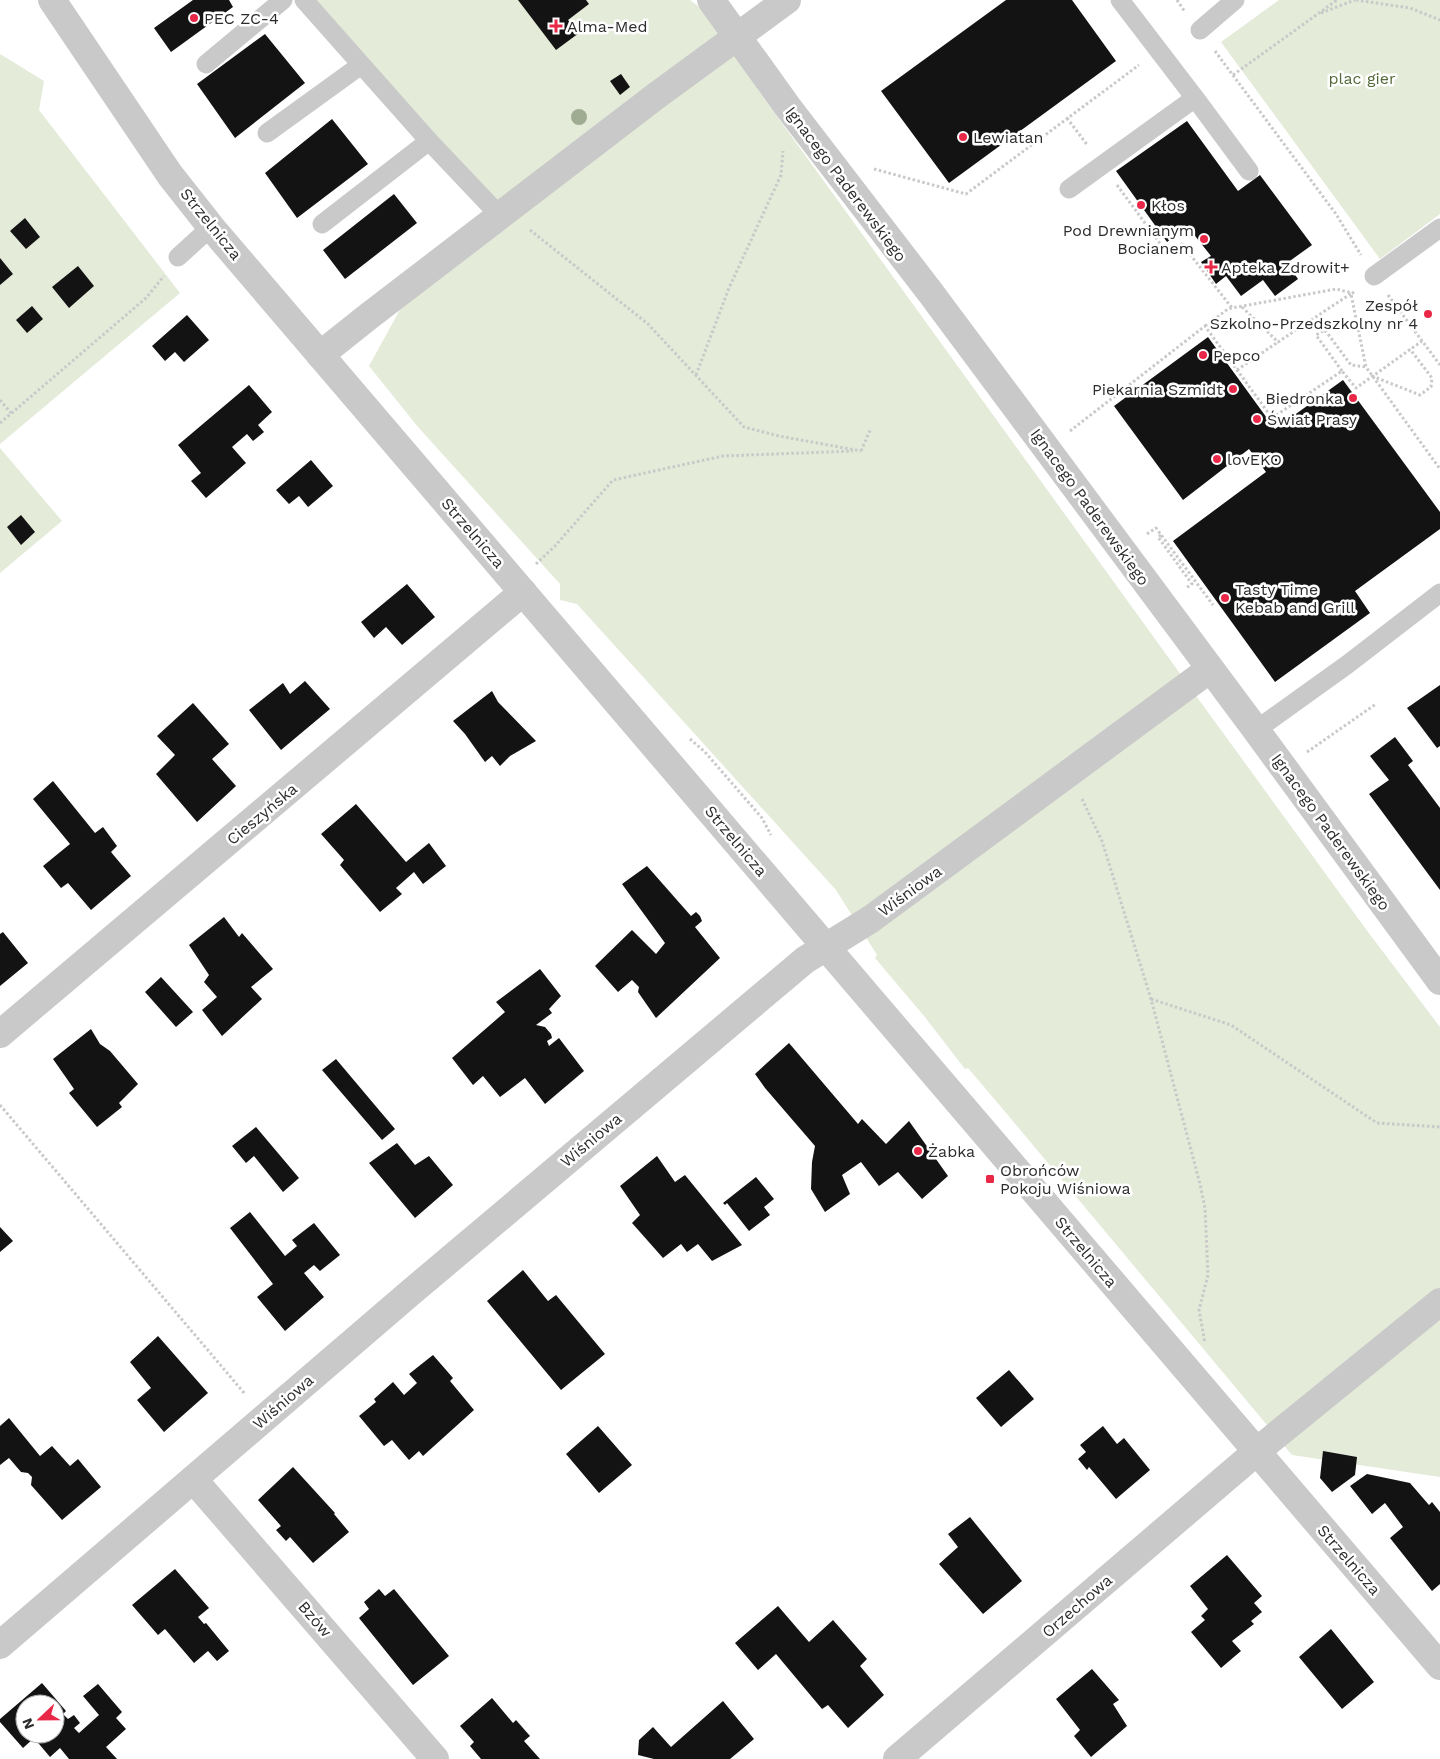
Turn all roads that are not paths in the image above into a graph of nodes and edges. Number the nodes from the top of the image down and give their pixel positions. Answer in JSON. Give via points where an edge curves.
{"nodes":[{"id":1,"x":52,"y":0,"type":"edge"},
{"id":2,"x":283,"y":0,"type":"edge"},
{"id":3,"x":304,"y":0,"type":"edge"},
{"id":4,"x":711,"y":0,"type":"edge"},
{"id":5,"x":787,"y":0,"type":"edge"},
{"id":6,"x":1120,"y":0,"type":"edge"},
{"id":7,"x":1235,"y":0,"type":"edge"},
{"id":8,"x":1200,"y":30,"type":"road end"},
{"id":9,"x":737,"y":36,"type":"junction"},
{"id":10,"x":206,"y":64,"type":"dead end"},
{"id":11,"x":361,"y":65,"type":"junction"},
{"id":12,"x":1195,"y":98,"type":"junction"},
{"id":13,"x":267,"y":133,"type":"dead end"},
{"id":14,"x":429,"y":141,"type":"junction"},
{"id":15,"x":1249,"y":170,"type":"dead end"},
{"id":16,"x":1069,"y":189,"type":"dead end"},
{"id":17,"x":500,"y":216,"type":"junction"},
{"id":18,"x":322,"y":224,"type":"dead end"},
{"id":19,"x":212,"y":227,"type":"junction"},
{"id":20,"x":1440,"y":228,"type":"edge"},
{"id":21,"x":178,"y":257,"type":"road end"},
{"id":22,"x":1374,"y":276,"type":"road end"},
{"id":23,"x":320,"y":355,"type":"junction"},
{"id":24,"x":526,"y":581,"type":"junction"},
{"id":25,"x":1440,"y":593,"type":"edge"},
{"id":26,"x":1210,"y":668,"type":"junction"},
{"id":27,"x":1256,"y":730,"type":"junction"},
{"id":28,"x":826,"y":947,"type":"junction"},
{"id":29,"x":1440,"y":981,"type":"edge"},
{"id":30,"x":0,"y":1034,"type":"edge"},
{"id":31,"x":1440,"y":1302,"type":"edge"},
{"id":32,"x":1256,"y":1452,"type":"junction"},
{"id":33,"x":193,"y":1479,"type":"junction"},
{"id":34,"x":0,"y":1645,"type":"edge"},
{"id":35,"x":1440,"y":1666,"type":"edge"},
{"id":36,"x":435,"y":1759,"type":"edge"},
{"id":37,"x":897,"y":1759,"type":"edge"}],
"edges":[{"from":1,"to":19,"type":"street","name":"Strzelnicza","via":[[170,174]]},
{"from":2,"to":10,"type":"lane"},
{"from":3,"to":11,"type":"lane"},
{"from":4,"to":9,"type":"street","name":"Ignacego Paderewskiego"},
{"from":5,"to":9,"type":"street"},
{"from":6,"to":12,"type":"lane"},
{"from":7,"to":8,"type":"lane"},
{"from":9,"to":17,"type":"street"},
{"from":9,"to":26,"type":"street","name":"Ignacego Paderewskiego"},
{"from":11,"to":13,"type":"lane"},
{"from":11,"to":14,"type":"lane"},
{"from":12,"to":15,"type":"lane"},
{"from":12,"to":16,"type":"lane"},
{"from":14,"to":17,"type":"lane"},
{"from":14,"to":18,"type":"lane"},
{"from":17,"to":23,"type":"street"},
{"from":19,"to":21,"type":"lane"},
{"from":19,"to":23,"type":"street","name":"Strzelnicza"},
{"from":20,"to":22,"type":"lane"},
{"from":23,"to":24,"type":"street","name":"Strzelnicza"},
{"from":24,"to":28,"type":"street","name":"Strzelnicza"},
{"from":24,"to":30,"type":"street","name":"Cieszyńska"},
{"from":25,"to":27,"type":"lane"},
{"from":26,"to":27,"type":"street","name":"Ignacego Paderewskiego"},
{"from":26,"to":28,"type":"street","name":"Wiśniowa","via":[[871,919]]},
{"from":27,"to":29,"type":"street","name":"Ignacego Paderewskiego"},
{"from":28,"to":32,"type":"street","name":"Strzelnicza"},
{"from":28,"to":33,"type":"street","name":"Wiśniowa","via":[[769,990]]},
{"from":31,"to":32,"type":"street","name":"Orzechowa"},
{"from":32,"to":35,"type":"street","name":"Strzelnicza"},
{"from":32,"to":37,"type":"street","name":"Orzechowa"},
{"from":33,"to":34,"type":"street","name":"Wiśniowa"},
{"from":33,"to":36,"type":"street","name":"Bzów"}]}
